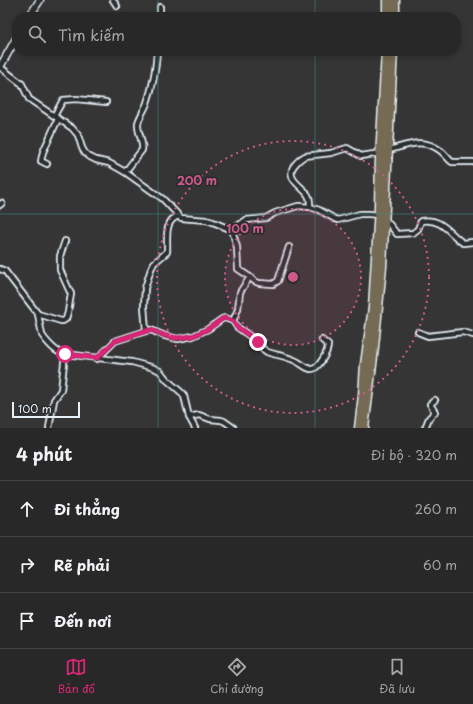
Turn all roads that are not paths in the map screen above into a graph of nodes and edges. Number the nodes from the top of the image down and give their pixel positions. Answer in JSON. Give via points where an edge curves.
{"nodes":[{"id":1,"x":40,"y":0,"type":"edge"},
{"id":2,"x":113,"y":0,"type":"edge"},
{"id":3,"x":387,"y":0,"type":"edge"},
{"id":4,"x":395,"y":0,"type":"edge"},
{"id":5,"x":117,"y":6,"type":"dead end"},
{"id":6,"x":160,"y":7,"type":"dead end"},
{"id":7,"x":32,"y":12,"type":"edge"},
{"id":8,"x":160,"y":12,"type":"edge"},
{"id":9,"x":387,"y":12,"type":"edge"},
{"id":10,"x":395,"y":12,"type":"edge"},
{"id":11,"x":12,"y":46,"type":"edge"},
{"id":12,"x":157,"y":56,"type":"edge"},
{"id":13,"x":386,"y":56,"type":"edge"},
{"id":14,"x":393,"y":56,"type":"edge"},
{"id":15,"x":0,"y":67,"type":"edge"},
{"id":16,"x":106,"y":102,"type":"dead end"},
{"id":17,"x":56,"y":117,"type":"junction"},
{"id":18,"x":385,"y":151,"type":"junction"},
{"id":19,"x":473,"y":162,"type":"edge"},
{"id":20,"x":47,"y":164,"type":"dead end"},
{"id":21,"x":125,"y":172,"type":"junction"},
{"id":22,"x":310,"y":206,"type":"junction"},
{"id":23,"x":179,"y":216,"type":"junction"},
{"id":24,"x":382,"y":217,"type":"junction"},
{"id":25,"x":232,"y":230,"type":"junction"},
{"id":26,"x":65,"y":241,"type":"dead end"},
{"id":27,"x":473,"y":242,"type":"edge"},
{"id":28,"x":289,"y":247,"type":"dead end"},
{"id":29,"x":0,"y":269,"type":"edge"},
{"id":30,"x":250,"y":276,"type":"junction"},
{"id":31,"x":38,"y":314,"type":"junction"},
{"id":32,"x":233,"y":321,"type":"junction"},
{"id":33,"x":146,"y":331,"type":"junction"},
{"id":34,"x":418,"y":332,"type":"dead end"},
{"id":35,"x":473,"y":335,"type":"edge"},
{"id":36,"x":322,"y":340,"type":"dead end"},
{"id":37,"x":65,"y":354,"type":"junction"},
{"id":38,"x":97,"y":358,"type":"junction"},
{"id":39,"x":366,"y":392,"type":"junction"},
{"id":40,"x":435,"y":400,"type":"dead end"},
{"id":41,"x":189,"y":417,"type":"junction"},
{"id":42,"x":49,"y":428,"type":"edge"},
{"id":43,"x":195,"y":428,"type":"edge"},
{"id":44,"x":234,"y":428,"type":"edge"},
{"id":45,"x":359,"y":428,"type":"edge"},
{"id":46,"x":364,"y":428,"type":"edge"},
{"id":47,"x":425,"y":428,"type":"edge"}],
"edges":[{"from":1,"to":7,"type":"street"},
{"from":2,"to":5,"type":"street"},
{"from":3,"to":9,"type":"highway"},
{"from":4,"to":10,"type":"highway"},
{"from":6,"to":8,"type":"street"},
{"from":11,"to":15,"type":"street"},
{"from":12,"to":21,"type":"street","via":[[155,75],[138,123],[143,148]]},
{"from":13,"to":18,"type":"highway"},
{"from":14,"to":18,"type":"highway"},
{"from":15,"to":17,"type":"street","via":[[22,84],[29,99]]},
{"from":16,"to":17,"type":"street","via":[[63,100]]},
{"from":17,"to":20,"type":"street","via":[[43,152],[42,161]]},
{"from":17,"to":21,"type":"street","via":[[76,132],[82,148],[90,157],[112,164]]},
{"from":18,"to":19,"type":"street","via":[[417,142],[433,145],[452,162]]},
{"from":18,"to":22,"type":"street","via":[[361,156],[347,148],[302,158],[294,165],[292,176],[309,195]]},
{"from":18,"to":24,"type":"highway"},
{"from":21,"to":23,"type":"street","via":[[163,199]]},
{"from":22,"to":24,"type":"street","via":[[338,220],[360,214]]},
{"from":22,"to":25,"type":"street","via":[[298,206],[266,218],[246,220]]},
{"from":23,"to":25,"type":"street","via":[[209,221]]},
{"from":23,"to":33,"type":"street","via":[[174,217],[169,225],[167,252],[154,263],[148,279],[144,295]]},
{"from":24,"to":27,"type":"street","via":[[398,234],[413,233],[421,221],[432,221],[444,226],[463,243]]},
{"from":24,"to":39,"type":"highway","via":[[379,302]]},
{"from":25,"to":30,"type":"street","via":[[237,247],[238,269]]},
{"from":26,"to":31,"type":"street","via":[[60,256],[60,270],[71,294],[66,319],[61,321]]},
{"from":28,"to":30,"type":"street","via":[[277,282],[259,283]]},
{"from":29,"to":31,"type":"street","via":[[5,271]]},
{"from":30,"to":32,"type":"street","via":[[240,292],[238,309]]},
{"from":31,"to":37,"type":"street","via":[[44,338],[56,350]]},
{"from":32,"to":33,"type":"street","via":[[225,318],[193,336],[178,338],[151,330]]},
{"from":32,"to":36,"type":"street","via":[[267,352],[296,360],[310,369],[316,368],[328,350],[328,345]]},
{"from":33,"to":38,"type":"street","via":[[115,341]]},
{"from":34,"to":35,"type":"street","via":[[428,336],[463,332]]},
{"from":37,"to":38,"type":"street"},
{"from":37,"to":42,"type":"street","via":[[61,390],[54,400]]},
{"from":38,"to":41,"type":"street","via":[[132,362],[160,371],[184,396]]},
{"from":39,"to":45,"type":"highway"},
{"from":39,"to":46,"type":"highway"},
{"from":40,"to":47,"type":"street","via":[[430,404],[435,412]]},
{"from":41,"to":43,"type":"street"},
{"from":41,"to":44,"type":"street","via":[[204,416],[224,421]]}]}
